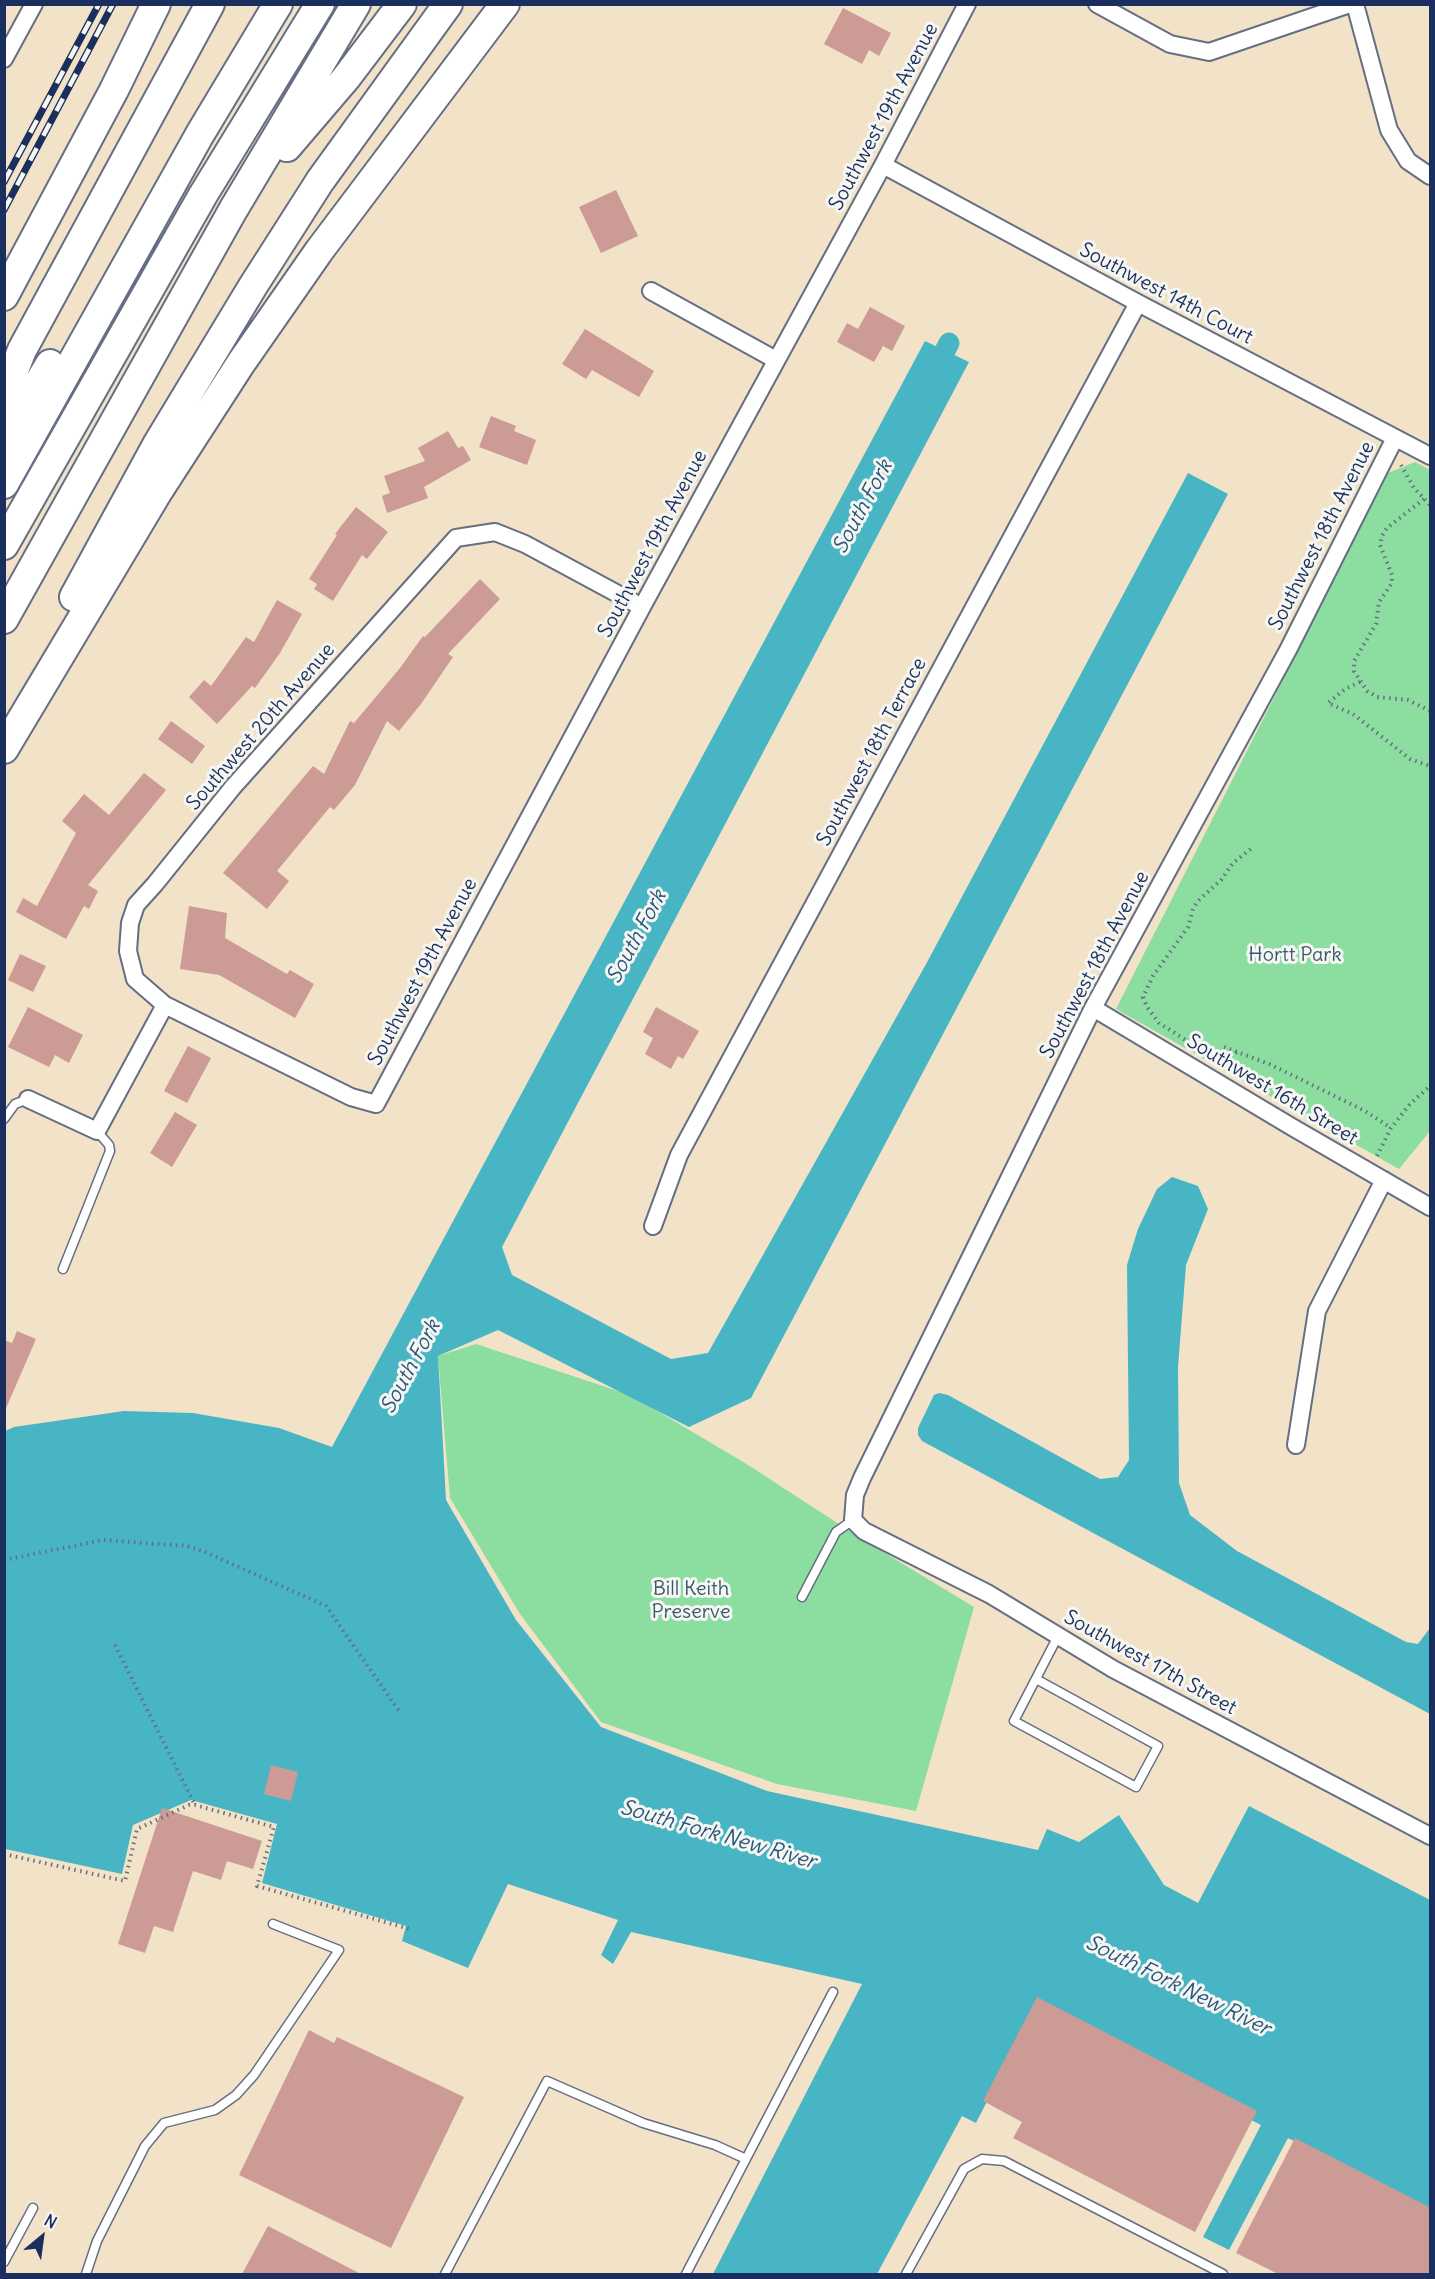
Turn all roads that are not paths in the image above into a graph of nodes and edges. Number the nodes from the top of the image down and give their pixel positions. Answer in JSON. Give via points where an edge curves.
{"nodes":[{"id":1,"x":34,"y":4,"type":"edge"},
{"id":2,"x":156,"y":4,"type":"edge"},
{"id":3,"x":168,"y":4,"type":"edge"},
{"id":4,"x":210,"y":4,"type":"edge"},
{"id":5,"x":260,"y":4,"type":"edge"},
{"id":6,"x":278,"y":4,"type":"edge"},
{"id":7,"x":321,"y":4,"type":"edge"},
{"id":8,"x":356,"y":4,"type":"edge"},
{"id":9,"x":402,"y":4,"type":"edge"},
{"id":10,"x":448,"y":4,"type":"edge"},
{"id":11,"x":505,"y":4,"type":"edge"},
{"id":12,"x":966,"y":4,"type":"edge"},
{"id":13,"x":1097,"y":4,"type":"edge"},
{"id":14,"x":1352,"y":4,"type":"edge"},
{"id":15,"x":4,"y":58,"type":"edge"},
{"id":16,"x":114,"y":90,"type":"junction"},
{"id":17,"x":883,"y":165,"type":"junction"},
{"id":18,"x":1431,"y":176,"type":"edge"},
{"id":19,"x":233,"y":210,"type":"junction"},
{"id":20,"x":651,"y":291,"type":"dead end"},
{"id":21,"x":4,"y":296,"type":"edge"},
{"id":22,"x":1138,"y":303,"type":"junction"},
{"id":23,"x":776,"y":360,"type":"junction"},
{"id":24,"x":4,"y":396,"type":"edge"},
{"id":25,"x":1395,"y":438,"type":"junction"},
{"id":26,"x":4,"y":441,"type":"edge"},
{"id":27,"x":1431,"y":456,"type":"edge"},
{"id":28,"x":4,"y":484,"type":"edge"},
{"id":29,"x":4,"y":545,"type":"edge"},
{"id":30,"x":642,"y":607,"type":"junction"},
{"id":31,"x":4,"y":619,"type":"edge"},
{"id":32,"x":6,"y":747,"type":"edge"},
{"id":33,"x":165,"y":1005,"type":"junction"},
{"id":34,"x":1093,"y":1008,"type":"junction"},
{"id":35,"x":28,"y":1099,"type":"joint"},
{"id":36,"x":4,"y":1119,"type":"edge"},
{"id":37,"x":97,"y":1131,"type":"junction"},
{"id":38,"x":1384,"y":1180,"type":"junction"},
{"id":39,"x":1431,"y":1207,"type":"edge"},
{"id":40,"x":653,"y":1226,"type":"dead end"},
{"id":41,"x":63,"y":1269,"type":"dead end"},
{"id":42,"x":1296,"y":1445,"type":"dead end"},
{"id":43,"x":854,"y":1520,"type":"junction"},
{"id":44,"x":802,"y":1597,"type":"dead end"},
{"id":45,"x":1058,"y":1636,"type":"junction"},
{"id":46,"x":1036,"y":1679,"type":"junction"},
{"id":47,"x":1431,"y":1836,"type":"edge"},
{"id":48,"x":273,"y":1924,"type":"dead end"},
{"id":49,"x":832,"y":1992,"type":"dead end"},
{"id":50,"x":746,"y":2159,"type":"junction"},
{"id":51,"x":33,"y":2208,"type":"dead end"},
{"id":52,"x":4,"y":2262,"type":"edge"},
{"id":53,"x":1206,"y":2270,"type":"edge"},
{"id":54,"x":86,"y":2274,"type":"edge"},
{"id":55,"x":445,"y":2274,"type":"edge"},
{"id":56,"x":686,"y":2274,"type":"edge"},
{"id":57,"x":906,"y":2274,"type":"edge"},
{"id":58,"x":1223,"y":2274,"type":"edge"}],
"edges":[{"from":1,"to":15,"type":"street"},
{"from":2,"to":16,"type":"highway"},
{"from":3,"to":16,"type":"highway"},
{"from":4,"to":24,"type":"highway","via":[[22,350]]},
{"from":5,"to":26,"type":"highway"},
{"from":6,"to":28,"type":"highway","via":[[200,134]]},
{"from":7,"to":29,"type":"highway","via":[[203,195]]},
{"from":8,"to":19,"type":"highway"},
{"from":9,"to":19,"type":"highway"},
{"from":10,"to":32,"type":"highway","via":[[320,181],[192,385],[55,631]]},
{"from":11,"to":32,"type":"highway","via":[[319,251],[241,363],[157,494]]},
{"from":12,"to":17,"type":"street","name":"Southwest 19th Avenue"},
{"from":13,"to":14,"type":"street","via":[[1170,44],[1209,52]]},
{"from":14,"to":18,"type":"street","via":[[1389,130],[1408,161]]},
{"from":16,"to":21,"type":"highway"},
{"from":17,"to":22,"type":"street","name":"Southwest 14th Court"},
{"from":17,"to":23,"type":"street","name":"Southwest 19th Avenue"},
{"from":19,"to":31,"type":"highway"},
{"from":20,"to":23,"type":"street"},
{"from":22,"to":25,"type":"street","name":"Southwest 14th Court"},
{"from":22,"to":40,"type":"street","name":"Southwest 18th Terrace","via":[[679,1155]]},
{"from":23,"to":30,"type":"street","name":"Southwest 19th Avenue"},
{"from":25,"to":27,"type":"street","name":"Southwest 14th Court"},
{"from":25,"to":34,"type":"street","name":"Southwest 18th Avenue","via":[[1288,650]]},
{"from":30,"to":33,"type":"street","name":"Southwest 19th Avenue","via":[[376,1104],[351,1097]]},
{"from":30,"to":33,"type":"street","name":"Southwest 20th Avenue","via":[[495,532],[456,538],[233,788],[136,904],[128,951],[135,979]]},
{"from":33,"to":37,"type":"street"},
{"from":34,"to":38,"type":"street","name":"Southwest 16th Street"},
{"from":34,"to":43,"type":"street","name":"Southwest 18th Avenue","via":[[862,1478],[855,1495]]},
{"from":35,"to":36,"type":"lane","via":[[15,1104]]},
{"from":35,"to":37,"type":"street"},
{"from":37,"to":41,"type":"lane","via":[[110,1144],[110,1151]]},
{"from":38,"to":39,"type":"street","name":"Southwest 16th Street"},
{"from":38,"to":42,"type":"street","via":[[1317,1311]]},
{"from":43,"to":44,"type":"lane","via":[[836,1532]]},
{"from":43,"to":45,"type":"street","name":"Southwest 17th Street","via":[[864,1531],[989,1594]]},
{"from":45,"to":46,"type":"lane"},
{"from":45,"to":47,"type":"street","name":"Southwest 17th Street","via":[[1113,1669]]},
{"from":46,"to":46,"type":"lane","via":[[1014,1721],[1136,1786],[1158,1746]]},
{"from":48,"to":54,"type":"lane","via":[[339,1950],[254,2075],[236,2095],[215,2109],[164,2123],[145,2146],[97,2241]]},
{"from":49,"to":50,"type":"lane"},
{"from":50,"to":55,"type":"lane","via":[[643,2123],[547,2081]]},
{"from":50,"to":56,"type":"lane"},
{"from":51,"to":52,"type":"lane"},
{"from":53,"to":57,"type":"lane","via":[[1004,2161],[982,2159],[964,2169]]},
{"from":53,"to":58,"type":"lane"}]}
